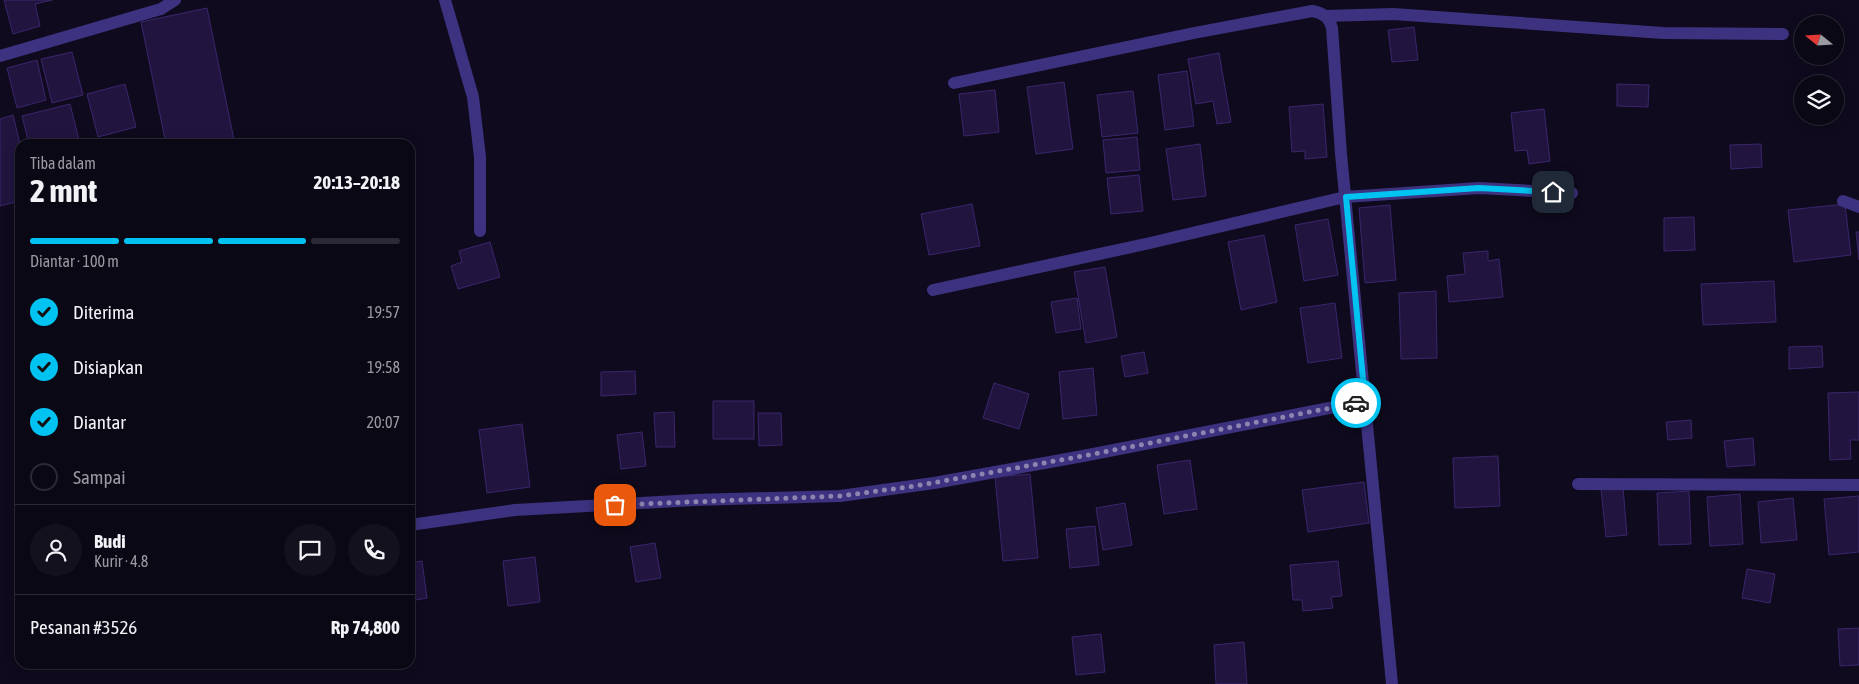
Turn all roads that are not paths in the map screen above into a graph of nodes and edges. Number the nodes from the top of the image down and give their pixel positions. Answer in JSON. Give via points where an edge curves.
{"nodes":[{"id":1,"x":175,"y":0,"type":"edge"},
{"id":2,"x":445,"y":0,"type":"edge"},
{"id":3,"x":1326,"y":16,"type":"junction"},
{"id":4,"x":1783,"y":34,"type":"dead end"},
{"id":5,"x":0,"y":56,"type":"edge"},
{"id":6,"x":954,"y":83,"type":"dead end"},
{"id":7,"x":1572,"y":193,"type":"dead end"},
{"id":8,"x":1346,"y":197,"type":"junction"},
{"id":9,"x":1844,"y":201,"type":"dead end"},
{"id":10,"x":1859,"y":207,"type":"edge"},
{"id":11,"x":480,"y":231,"type":"dead end"},
{"id":12,"x":933,"y":290,"type":"dead end"},
{"id":13,"x":1365,"y":401,"type":"junction"},
{"id":14,"x":1578,"y":484,"type":"dead end"},
{"id":15,"x":1859,"y":485,"type":"edge"},
{"id":16,"x":415,"y":524,"type":"edge"},
{"id":17,"x":1392,"y":684,"type":"edge"}],
"edges":[{"from":1,"to":5,"type":"street","via":[[161,9]]},
{"from":2,"to":11,"type":"street","via":[[473,97],[480,157]]},
{"from":3,"to":4,"type":"street","via":[[1393,14],[1663,33]]},
{"from":3,"to":6,"type":"street","via":[[1312,11],[1294,14]]},
{"from":3,"to":8,"type":"street","via":[[1332,28]]},
{"from":7,"to":8,"type":"street","via":[[1479,188]]},
{"from":8,"to":12,"type":"street"},
{"from":8,"to":13,"type":"street"},
{"from":9,"to":10,"type":"street"},
{"from":13,"to":16,"type":"street","via":[[1065,460],[840,496],[515,510]]},
{"from":13,"to":17,"type":"street"},
{"from":14,"to":15,"type":"street"}]}
